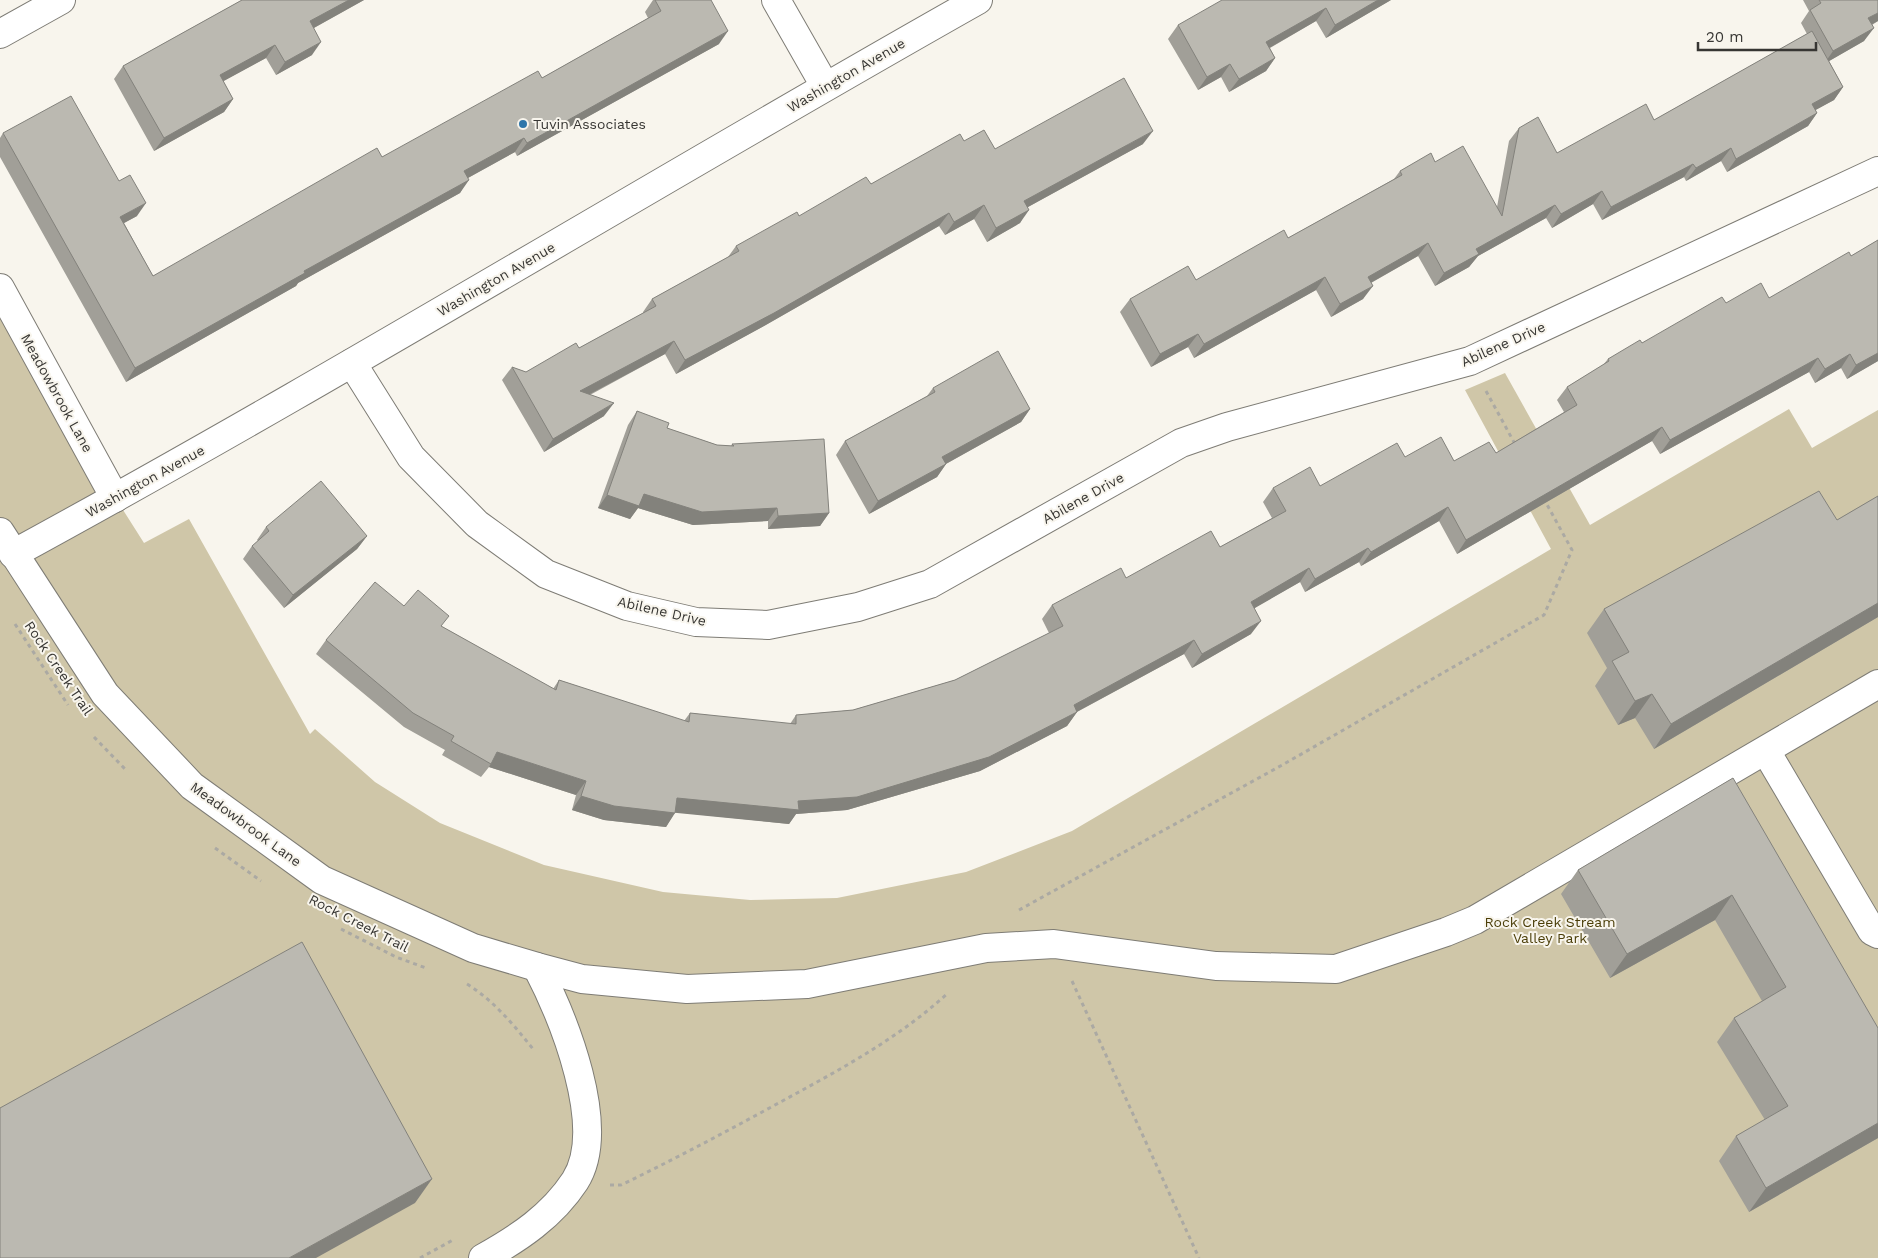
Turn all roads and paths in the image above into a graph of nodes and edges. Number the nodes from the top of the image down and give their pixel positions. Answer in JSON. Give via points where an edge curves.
{"nodes":[{"id":1,"x":61,"y":0,"type":"edge"},
{"id":2,"x":776,"y":0,"type":"edge"},
{"id":3,"x":978,"y":0,"type":"edge"},
{"id":4,"x":0,"y":34,"type":"edge"},
{"id":5,"x":825,"y":86,"type":"junction"},
{"id":6,"x":1878,"y":171,"type":"edge"},
{"id":7,"x":0,"y":288,"type":"edge"},
{"id":8,"x":1470,"y":361,"type":"junction"},
{"id":9,"x":352,"y":363,"type":"junction"},
{"id":10,"x":1516,"y":447,"type":"edge"},
{"id":11,"x":115,"y":498,"type":"junction"},
{"id":12,"x":1544,"y":499,"type":"edge"},
{"id":13,"x":6,"y":543,"type":"edge"},
{"id":14,"x":10,"y":615,"type":"dead end"},
{"id":15,"x":1878,"y":684,"type":"edge"},
{"id":16,"x":71,"y":708,"type":"dead end"},
{"id":17,"x":88,"y":729,"type":"dead end"},
{"id":18,"x":1766,"y":751,"type":"junction"},
{"id":19,"x":133,"y":777,"type":"dead end"},
{"id":20,"x":214,"y":847,"type":"dead end"},
{"id":21,"x":269,"y":887,"type":"dead end"},
{"id":22,"x":1015,"y":912,"type":"dead end"},
{"id":23,"x":336,"y":927,"type":"dead end"},
{"id":24,"x":1878,"y":934,"type":"edge"},
{"id":25,"x":1054,"y":944,"type":"junction"},
{"id":26,"x":537,"y":967,"type":"junction"},
{"id":27,"x":430,"y":969,"type":"dead end"},
{"id":28,"x":462,"y":981,"type":"dead end"},
{"id":29,"x":949,"y":992,"type":"dead end"},
{"id":30,"x":538,"y":1055,"type":"dead end"},
{"id":31,"x":604,"y":1184,"type":"dead end"},
{"id":32,"x":455,"y":1239,"type":"dead end"},
{"id":33,"x":420,"y":1258,"type":"edge"},
{"id":34,"x":483,"y":1258,"type":"edge"},
{"id":35,"x":1199,"y":1258,"type":"edge"}],
"edges":[{"from":1,"to":4,"type":"street"},
{"from":2,"to":5,"type":"street"},
{"from":3,"to":5,"type":"street","name":"Washington Avenue"},
{"from":5,"to":9,"type":"street","name":"Washington Avenue"},
{"from":6,"to":8,"type":"street","name":"Abilene Drive"},
{"from":7,"to":11,"type":"street","name":"Meadowbrook Lane"},
{"from":8,"to":9,"type":"street","name":"Abilene Drive","via":[[1227,427],[1182,443],[930,584],[858,607],[768,625],[696,622],[628,606],[546,574],[477,524],[411,457]]},
{"from":8,"to":10,"type":"path"},
{"from":9,"to":11,"type":"street","name":"Washington Avenue"},
{"from":11,"to":13,"type":"street","name":"Washington Avenue"},
{"from":12,"to":22,"type":"path","via":[[1572,550],[1544,615],[1275,769]]},
{"from":13,"to":26,"type":"street","name":"Meadowbrook Lane","via":[[105,694],[192,786],[322,880],[472,948]]},
{"from":14,"to":16,"type":"path","name":"Rock Creek Trail"},
{"from":15,"to":18,"type":"street","name":"Meadowbrook Lane"},
{"from":17,"to":19,"type":"path","name":"Rock Creek Trail"},
{"from":18,"to":24,"type":"street","via":[[1872,931]]},
{"from":18,"to":25,"type":"street","name":"Meadowbrook Lane","via":[[1475,920],[1336,969],[1216,966]]},
{"from":20,"to":21,"type":"path"},
{"from":23,"to":27,"type":"path","name":"Rock Creek Trail","via":[[396,957]]},
{"from":25,"to":26,"type":"street","name":"Meadowbrook Lane","via":[[986,948],[797,984],[687,989],[582,979]]},
{"from":25,"to":35,"type":"path"},
{"from":26,"to":34,"type":"street","via":[[555,1001],[573,1054],[586,1110],[585,1154],[576,1180],[549,1212],[517,1239]]},
{"from":28,"to":30,"type":"path","via":[[485,995]]},
{"from":29,"to":31,"type":"path","via":[[863,1057],[685,1154],[621,1185]]},
{"from":32,"to":33,"type":"path"}]}
